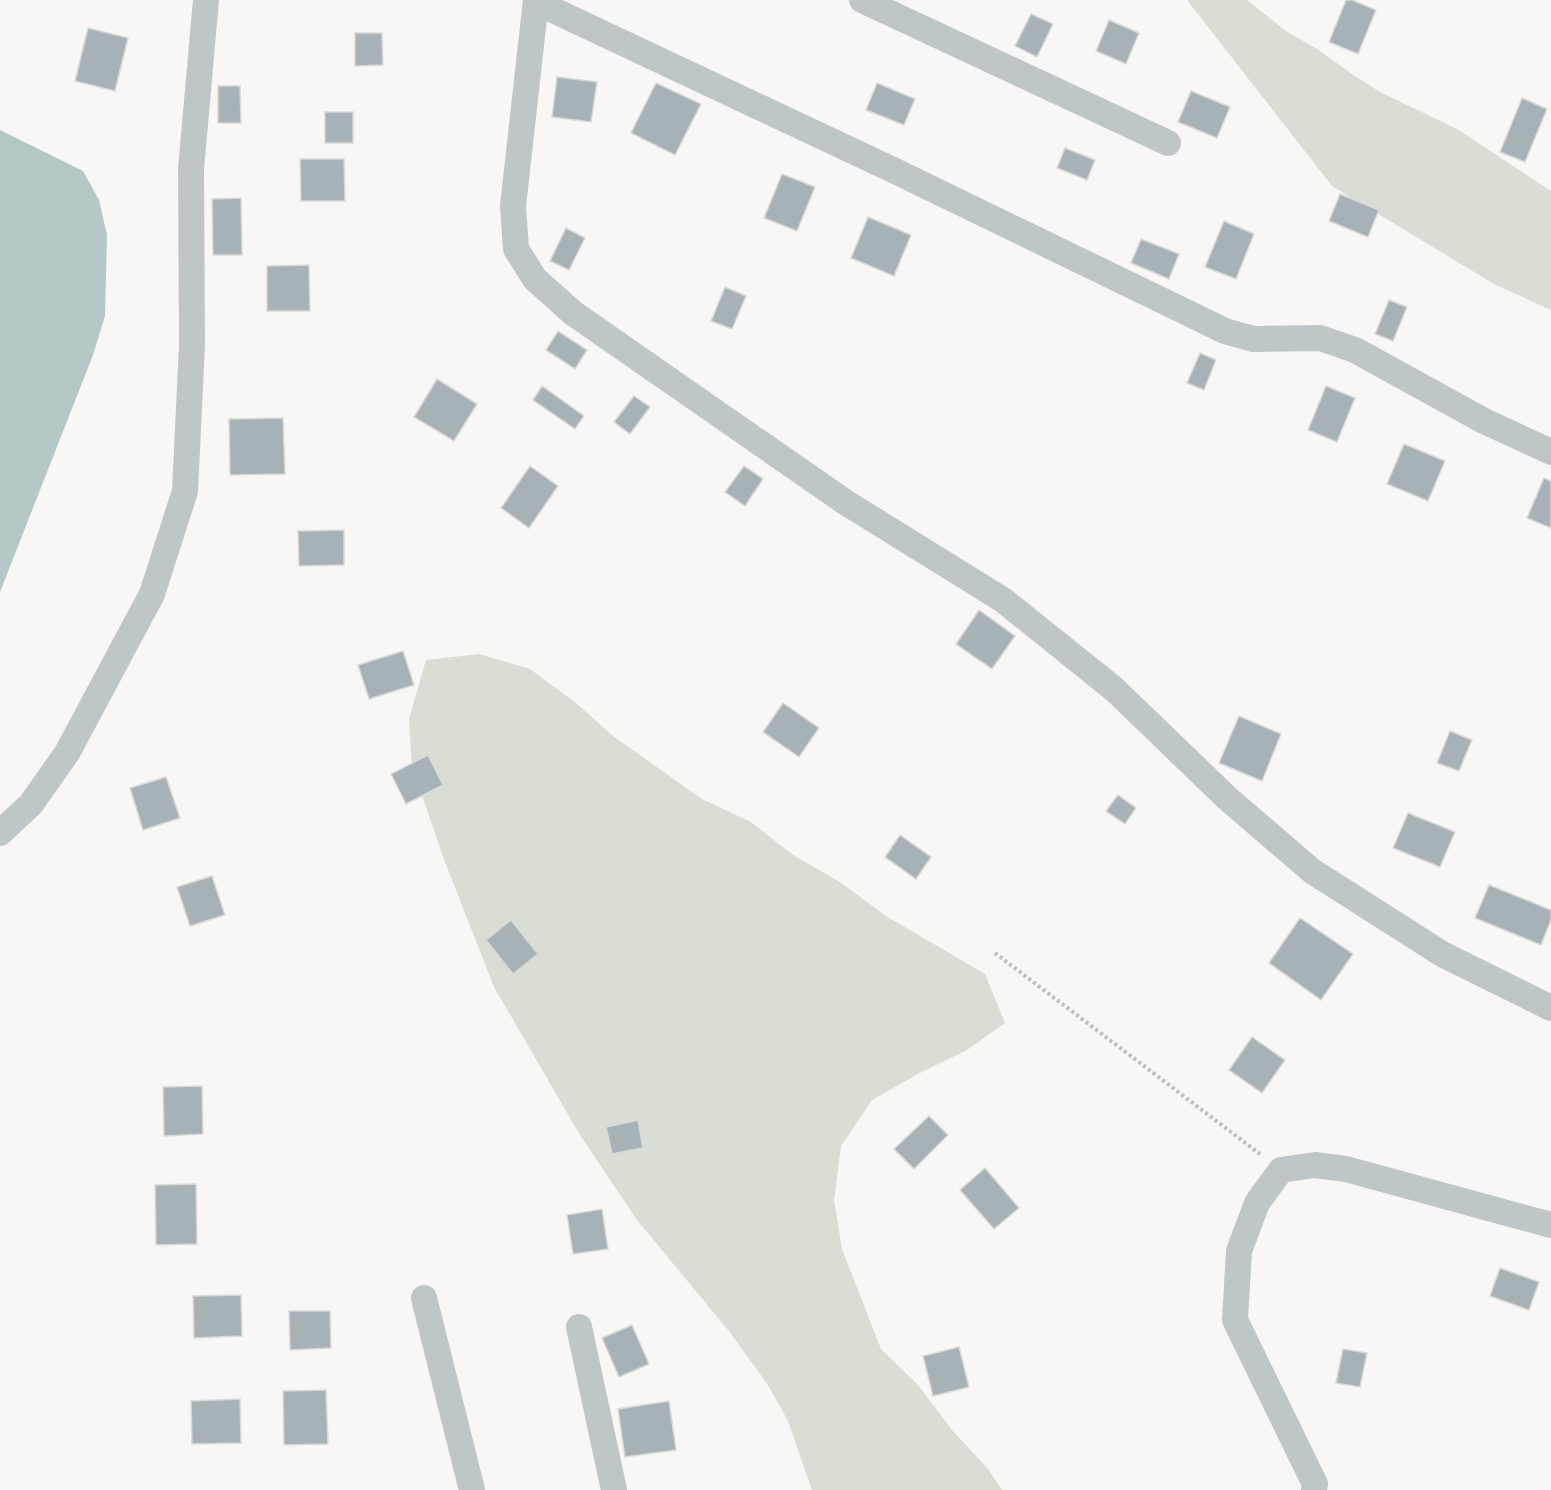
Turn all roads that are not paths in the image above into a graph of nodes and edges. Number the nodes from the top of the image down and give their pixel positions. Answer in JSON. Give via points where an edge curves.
{"nodes":[{"id":1,"x":206,"y":0,"type":"edge"},
{"id":2,"x":862,"y":0,"type":"edge"},
{"id":3,"x":536,"y":1,"type":"edge"},
{"id":4,"x":1168,"y":143,"type":"dead end"},
{"id":5,"x":1551,"y":452,"type":"edge"},
{"id":6,"x":0,"y":833,"type":"edge"},
{"id":7,"x":1551,"y":1008,"type":"edge"},
{"id":8,"x":1551,"y":1224,"type":"edge"},
{"id":9,"x":424,"y":1299,"type":"dead end"},
{"id":10,"x":579,"y":1328,"type":"dead end"},
{"id":11,"x":1319,"y":1488,"type":"edge"},
{"id":12,"x":472,"y":1490,"type":"edge"},
{"id":13,"x":614,"y":1490,"type":"edge"}],
"edges":[{"from":1,"to":6,"type":"street","via":[[191,170],[192,345],[185,491],[152,594],[67,753],[31,804]]},
{"from":2,"to":4,"type":"street"},
{"from":3,"to":5,"type":"street","via":[[1225,331],[1253,339],[1320,338],[1355,350],[1484,421]]},
{"from":3,"to":7,"type":"street","via":[[513,206],[516,249],[535,279],[573,313],[845,502],[1003,600],[1114,689],[1227,798],[1312,871],[1442,954]]},
{"from":8,"to":11,"type":"street","via":[[1346,1169],[1315,1165],[1281,1170],[1257,1203],[1239,1251],[1235,1320]]},
{"from":9,"to":12,"type":"street"},
{"from":10,"to":13,"type":"street"}]}
